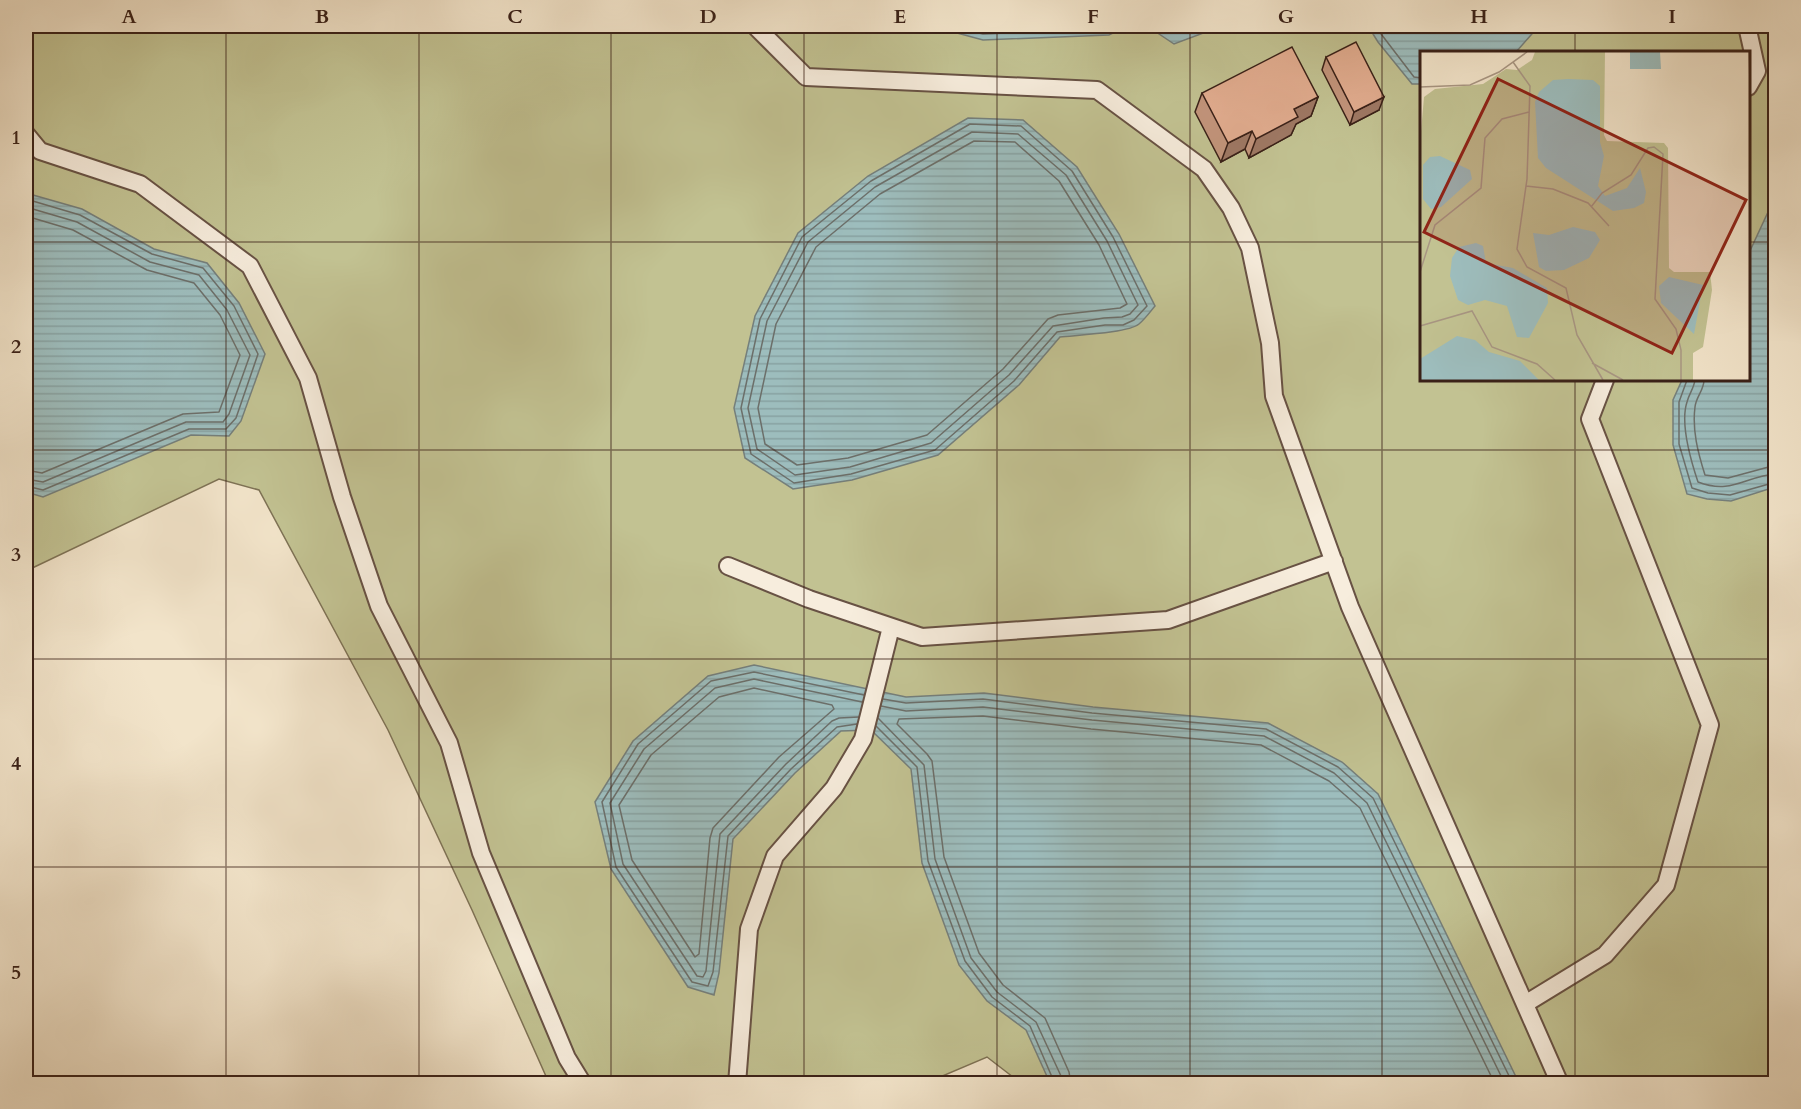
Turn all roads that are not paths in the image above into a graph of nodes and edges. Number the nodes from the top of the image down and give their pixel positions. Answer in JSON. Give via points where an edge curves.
{"nodes":[{"id":1,"x":755,"y":26,"type":"edge"},
{"id":2,"x":1747,"y":26,"type":"edge"},
{"id":3,"x":1750,"y":85,"type":"edge"},
{"id":4,"x":26,"y":134,"type":"edge"},
{"id":5,"x":1605,"y":381,"type":"edge"},
{"id":6,"x":1334,"y":561,"type":"junction"},
{"id":7,"x":728,"y":566,"type":"dead end"},
{"id":8,"x":891,"y":627,"type":"junction"},
{"id":9,"x":1525,"y":1004,"type":"junction"},
{"id":10,"x":583,"y":1083,"type":"edge"},
{"id":11,"x":737,"y":1083,"type":"edge"},
{"id":12,"x":1560,"y":1083,"type":"edge"}],
"edges":[{"from":1,"to":6,"type":"lane","via":[[806,77],[1097,90],[1204,169],[1231,208],[1250,248],[1270,343],[1274,396]]},
{"from":2,"to":3,"type":"lane","via":[[1757,71]]},
{"from":4,"to":10,"type":"lane","via":[[40,151],[140,184],[250,266],[308,378],[379,606],[449,743],[481,853],[567,1058]]},
{"from":5,"to":9,"type":"lane","via":[[1590,419],[1710,725],[1665,885],[1605,955]]},
{"from":6,"to":8,"type":"lane","via":[[1168,620],[922,637]]},
{"from":6,"to":9,"type":"lane","via":[[1350,607]]},
{"from":7,"to":8,"type":"lane"},
{"from":8,"to":11,"type":"lane","via":[[863,739],[834,788],[775,856],[749,929]]},
{"from":9,"to":12,"type":"lane"}]}
